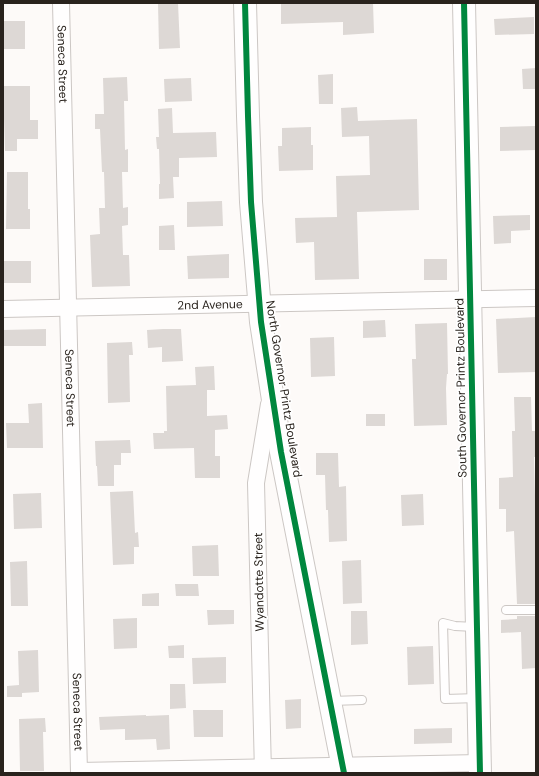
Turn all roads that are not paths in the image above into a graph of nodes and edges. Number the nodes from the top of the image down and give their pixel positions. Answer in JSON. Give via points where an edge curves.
{"nodes":[{"id":1,"x":62,"y":3,"type":"edge"},
{"id":2,"x":245,"y":3,"type":"edge"},
{"id":3,"x":464,"y":3,"type":"edge"},
{"id":4,"x":536,"y":298,"type":"edge"},
{"id":5,"x":470,"y":299,"type":"junction"},
{"id":6,"x":259,"y":303,"type":"junction"},
{"id":7,"x":68,"y":307,"type":"junction"},
{"id":8,"x":3,"y":308,"type":"edge"},
{"id":9,"x":271,"y":393,"type":"junction"},
{"id":10,"x":506,"y":610,"type":"dead end"},
{"id":11,"x":536,"y":610,"type":"edge"},
{"id":12,"x":477,"y":627,"type":"junction"},
{"id":13,"x":479,"y":698,"type":"junction"},
{"id":14,"x":362,"y":700,"type":"dead end"},
{"id":15,"x":330,"y":701,"type":"junction"},
{"id":16,"x":480,"y":768,"type":"edge"},
{"id":17,"x":344,"y":769,"type":"edge"},
{"id":18,"x":263,"y":770,"type":"edge"},
{"id":19,"x":78,"y":772,"type":"edge"}],
"edges":[{"from":1,"to":7,"type":"street","name":"Seneca Street"},
{"from":2,"to":6,"type":"main road","name":"North Governor Printz Boulevard","via":[[251,202]]},
{"from":3,"to":5,"type":"main road","name":"South Governor Printz Boulevard"},
{"from":4,"to":5,"type":"street","name":"2nd Avenue"},
{"from":5,"to":6,"type":"street","name":"2nd Avenue"},
{"from":5,"to":12,"type":"main road","name":"South Governor Printz Boulevard"},
{"from":6,"to":7,"type":"street","name":"2nd Avenue"},
{"from":6,"to":9,"type":"main road","name":"North Governor Printz Boulevard"},
{"from":7,"to":8,"type":"street","name":"2nd Avenue"},
{"from":7,"to":19,"type":"street","name":"Seneca Street"},
{"from":9,"to":15,"type":"main road","name":"North Governor Printz Boulevard"},
{"from":9,"to":18,"type":"street","name":"Wyandotte Street","via":[[256,483]]},
{"from":10,"to":11,"type":"lane"},
{"from":12,"to":13,"type":"main road","name":"South Governor Printz Boulevard"},
{"from":12,"to":13,"type":"lane","via":[[443,623],[444,699]]},
{"from":13,"to":16,"type":"main road","name":"South Governor Printz Boulevard"},
{"from":14,"to":15,"type":"lane"},
{"from":15,"to":17,"type":"main road","name":"North Governor Printz Boulevard"},
{"from":16,"to":17,"type":"street"},
{"from":17,"to":18,"type":"street"},
{"from":18,"to":19,"type":"street"}]}
